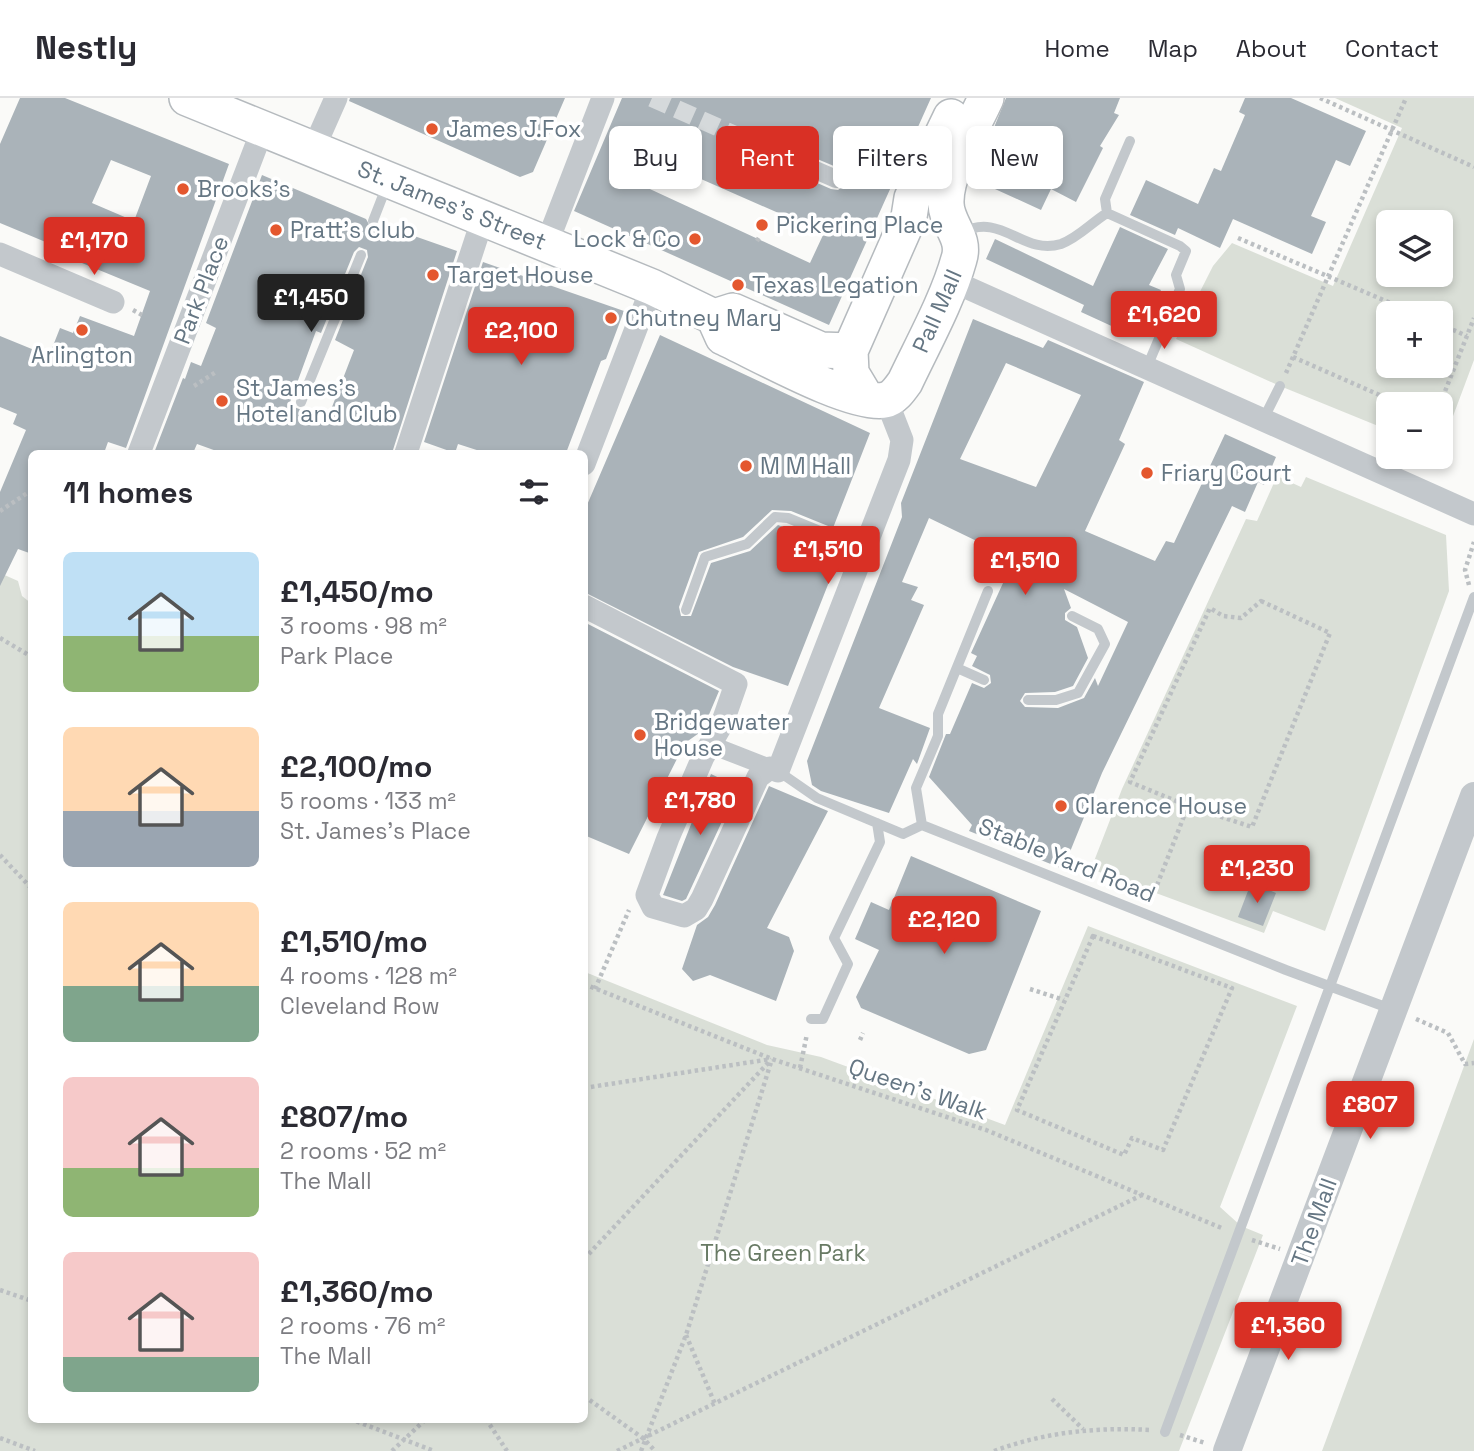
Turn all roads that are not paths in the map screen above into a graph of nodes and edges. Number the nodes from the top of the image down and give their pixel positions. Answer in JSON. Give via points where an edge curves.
{"nodes":[{"id":1,"x":187,"y":98,"type":"edge"},
{"id":2,"x":336,"y":98,"type":"edge"},
{"id":3,"x":603,"y":98,"type":"edge"},
{"id":4,"x":959,"y":98,"type":"edge"},
{"id":5,"x":986,"y":98,"type":"edge"},
{"id":6,"x":263,"y":128,"type":"junction"},
{"id":7,"x":1130,"y":141,"type":"dead end"},
{"id":8,"x":313,"y":150,"type":"junction"},
{"id":9,"x":389,"y":179,"type":"junction"},
{"id":10,"x":1107,"y":213,"type":"junction"},
{"id":11,"x":909,"y":217,"type":"junction"},
{"id":12,"x":483,"y":218,"type":"junction"},
{"id":13,"x":373,"y":221,"type":"dead end"},
{"id":14,"x":954,"y":228,"type":"junction"},
{"id":15,"x":547,"y":243,"type":"junction"},
{"id":16,"x":0,"y":254,"type":"edge"},
{"id":17,"x":361,"y":255,"type":"dead end"},
{"id":18,"x":950,"y":280,"type":"junction"},
{"id":19,"x":652,"y":287,"type":"junction"},
{"id":20,"x":113,"y":302,"type":"dead end"},
{"id":21,"x":714,"y":317,"type":"junction"},
{"id":22,"x":850,"y":351,"type":"junction"},
{"id":23,"x":1147,"y":367,"type":"junction"},
{"id":24,"x":1279,"y":386,"type":"road end"},
{"id":25,"x":876,"y":398,"type":"junction"},
{"id":26,"x":301,"y":402,"type":"dead end"},
{"id":27,"x":1264,"y":418,"type":"junction"},
{"id":28,"x":140,"y":450,"type":"edge"},
{"id":29,"x":407,"y":450,"type":"edge"},
{"id":30,"x":588,"y":454,"type":"edge"},
{"id":31,"x":1474,"y":514,"type":"edge"},
{"id":32,"x":866,"y":550,"type":"junction"},
{"id":33,"x":988,"y":592,"type":"dead end"},
{"id":34,"x":1474,"y":599,"type":"edge"},
{"id":35,"x":588,"y":608,"type":"edge"},
{"id":36,"x":685,"y":610,"type":"dead end"},
{"id":37,"x":1072,"y":616,"type":"dead end"},
{"id":38,"x":957,"y":668,"type":"junction"},
{"id":39,"x":984,"y":680,"type":"dead end"},
{"id":40,"x":1028,"y":701,"type":"dead end"},
{"id":41,"x":711,"y":744,"type":"junction"},
{"id":42,"x":774,"y":769,"type":"junction"},
{"id":43,"x":1474,"y":796,"type":"edge"},
{"id":44,"x":877,"y":823,"type":"junction"},
{"id":45,"x":922,"y":825,"type":"junction"},
{"id":46,"x":1329,"y":986,"type":"junction"},
{"id":47,"x":1393,"y":1009,"type":"junction"},
{"id":48,"x":811,"y":1019,"type":"road end"},
{"id":49,"x":1161,"y":1431,"type":"road end"},
{"id":50,"x":1227,"y":1451,"type":"edge"}],
"edges":[{"from":1,"to":6,"type":"main road","name":"St. James's Street"},
{"from":2,"to":8,"type":"street"},
{"from":3,"to":15,"type":"street"},
{"from":4,"to":11,"type":"main road","via":[[912,198]]},
{"from":5,"to":14,"type":"main road","name":"Pall Mall","via":[[948,183],[946,204]]},
{"from":6,"to":8,"type":"main road","name":"St. James's Street"},
{"from":6,"to":28,"type":"street","name":"Park Place"},
{"from":7,"to":10,"type":"lane","via":[[1105,198]]},
{"from":8,"to":9,"type":"main road","name":"St. James's Street"},
{"from":9,"to":12,"type":"main road","name":"St. James's Street"},
{"from":9,"to":13,"type":"lane"},
{"from":10,"to":14,"type":"lane","via":[[1060,244],[1032,244],[990,225]]},
{"from":10,"to":23,"type":"lane","via":[[1186,251],[1176,275],[1181,289]]},
{"from":11,"to":14,"type":"main road","via":[[936,215]]},
{"from":11,"to":22,"type":"main road"},
{"from":12,"to":15,"type":"main road","name":"St. James's Street"},
{"from":12,"to":29,"type":"street"},
{"from":14,"to":18,"type":"main road","name":"Pall Mall","via":[[960,257]]},
{"from":15,"to":19,"type":"main road","name":"St. James's Street"},
{"from":16,"to":20,"type":"street"},
{"from":17,"to":26,"type":"lane"},
{"from":18,"to":23,"type":"street"},
{"from":18,"to":25,"type":"main road","name":"Pall Mall","via":[[905,382]]},
{"from":19,"to":21,"type":"main road","name":"St. James's Street"},
{"from":19,"to":30,"type":"street"},
{"from":21,"to":22,"type":"main road","name":"St. James's Street","via":[[733,311],[821,350]]},
{"from":21,"to":25,"type":"main road","name":"St. James's Street","via":[[723,337],[849,397]]},
{"from":22,"to":25,"type":"main road","via":[[851,373]]},
{"from":23,"to":27,"type":"street"},
{"from":24,"to":27,"type":"lane"},
{"from":25,"to":32,"type":"street","via":[[902,440]]},
{"from":27,"to":31,"type":"street"},
{"from":32,"to":36,"type":"lane","via":[[775,517],[747,544],[705,557]]},
{"from":32,"to":42,"type":"street"},
{"from":33,"to":38,"type":"lane"},
{"from":34,"to":46,"type":"lane"},
{"from":35,"to":41,"type":"street","via":[[736,684]]},
{"from":37,"to":40,"type":"lane","via":[[1098,629],[1105,644],[1078,693]]},
{"from":38,"to":39,"type":"lane"},
{"from":38,"to":45,"type":"lane","via":[[938,713],[938,736],[916,788]]},
{"from":41,"to":42,"type":"street"},
{"from":41,"to":42,"type":"street","via":[[648,890],[646,899],[653,907],[684,916],[696,909],[758,777]]},
{"from":42,"to":44,"type":"lane","name":"Stable Yard Road","via":[[817,798]]},
{"from":43,"to":47,"type":"street","name":"The Mall"},
{"from":44,"to":45,"type":"lane","name":"Stable Yard Road","via":[[903,834]]},
{"from":44,"to":48,"type":"lane","via":[[880,842],[834,938],[848,964],[823,1019]]},
{"from":45,"to":46,"type":"lane","name":"Stable Yard Road"},
{"from":46,"to":47,"type":"lane","name":"Stable Yard Road"},
{"from":46,"to":49,"type":"lane"},
{"from":47,"to":50,"type":"street","name":"The Mall"}]}
